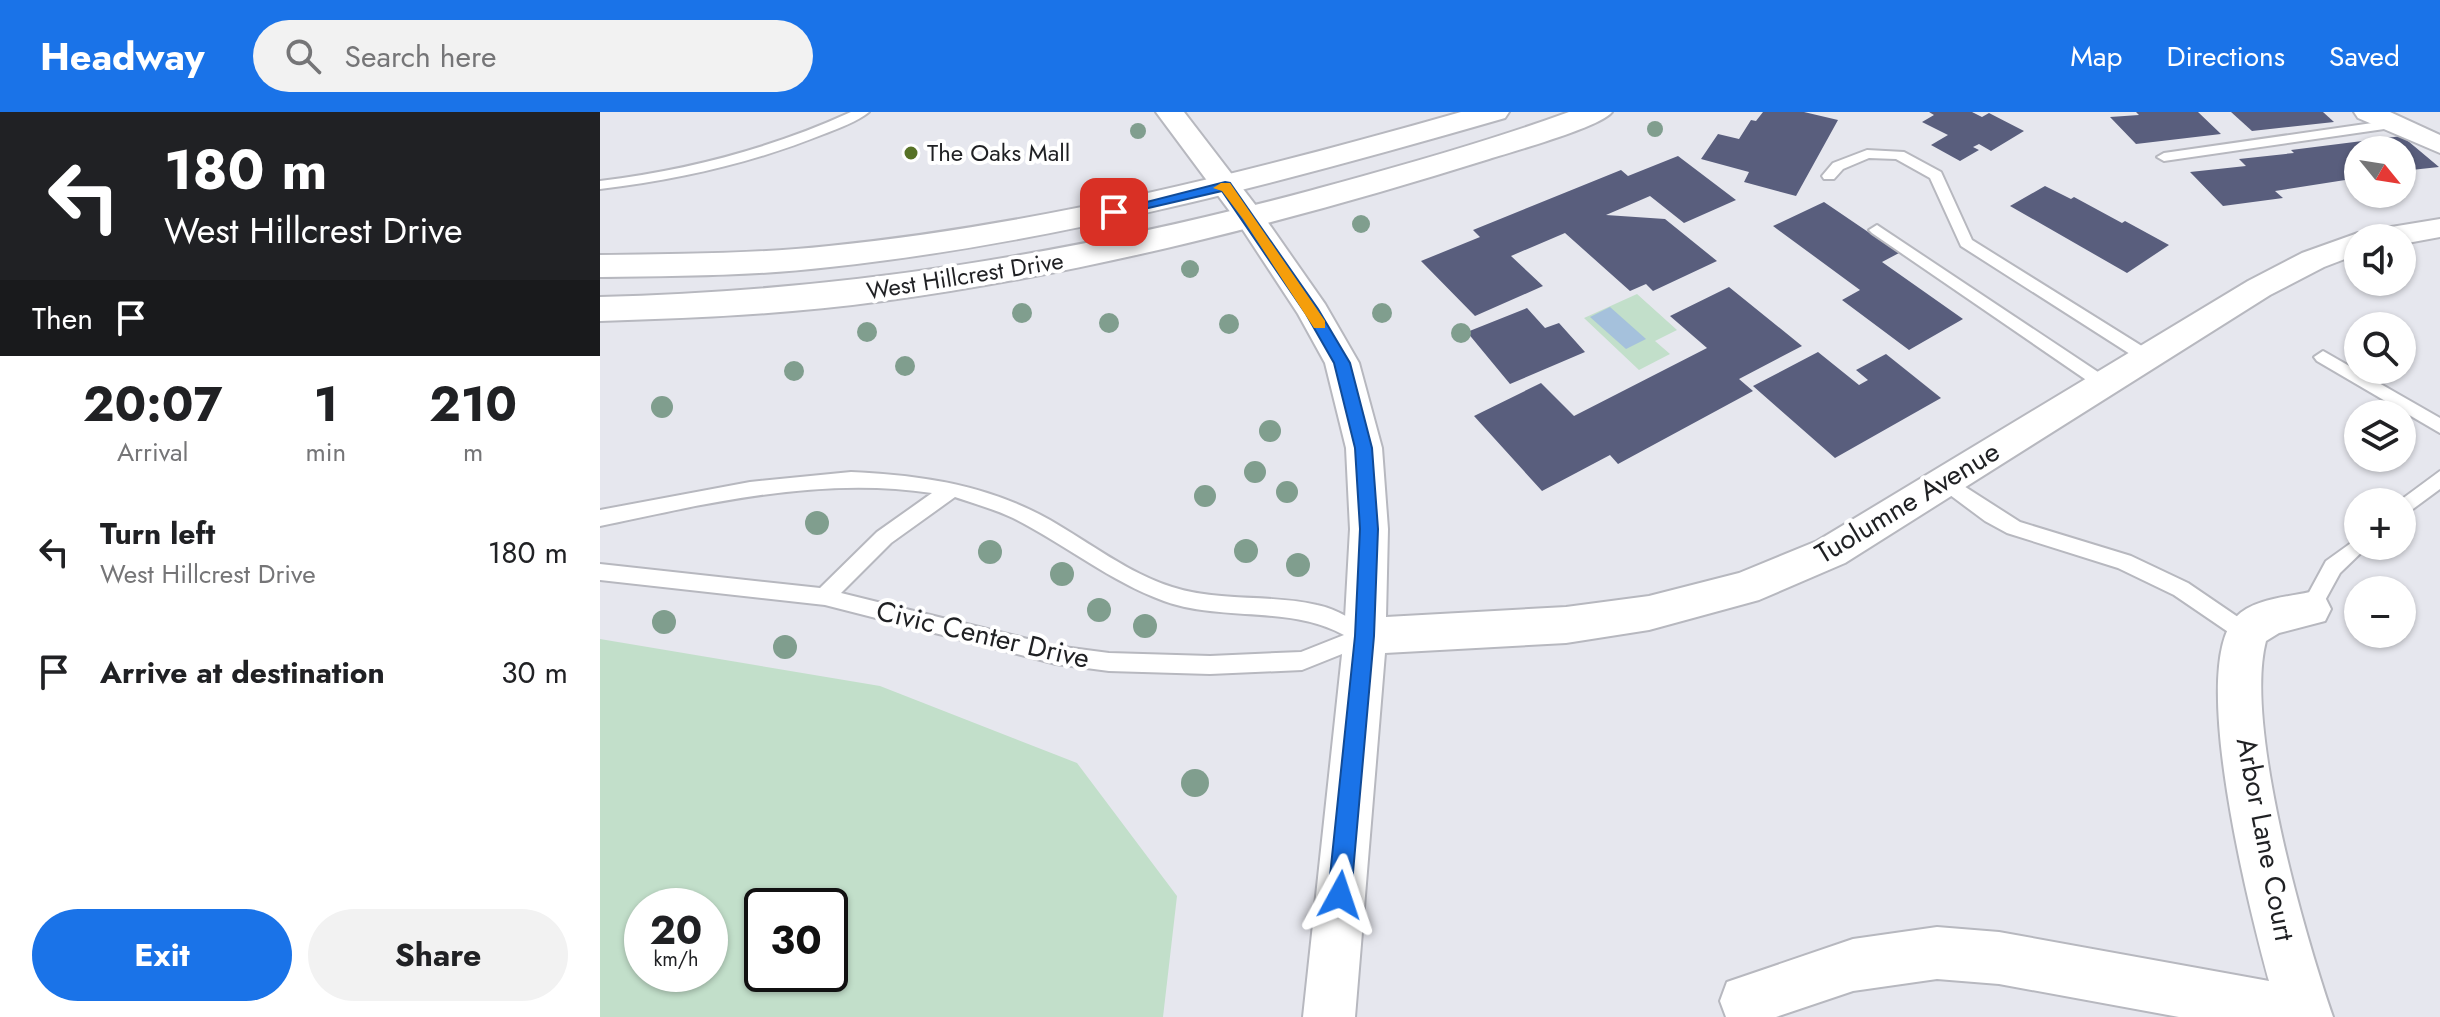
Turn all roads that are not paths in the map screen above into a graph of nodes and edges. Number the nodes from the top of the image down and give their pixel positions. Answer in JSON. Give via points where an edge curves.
{"nodes":[{"id":1,"x":862,"y":112,"type":"edge"},
{"id":2,"x":1170,"y":112,"type":"edge"},
{"id":3,"x":1494,"y":112,"type":"edge"},
{"id":4,"x":1597,"y":112,"type":"edge"},
{"id":5,"x":2368,"y":112,"type":"edge"},
{"id":6,"x":2393,"y":124,"type":"junction"},
{"id":7,"x":2440,"y":145,"type":"edge"},
{"id":8,"x":2164,"y":157,"type":"dead end"},
{"id":9,"x":1829,"y":176,"type":"dead end"},
{"id":10,"x":600,"y":185,"type":"edge"},
{"id":11,"x":1225,"y":186,"type":"junction"},
{"id":12,"x":1249,"y":217,"type":"junction"},
{"id":13,"x":2440,"y":228,"type":"edge"},
{"id":14,"x":1877,"y":230,"type":"dead end"},
{"id":15,"x":2416,"y":232,"type":"edge"},
{"id":16,"x":2344,"y":248,"type":"edge"},
{"id":17,"x":600,"y":266,"type":"edge"},
{"id":18,"x":600,"y":309,"type":"edge"},
{"id":19,"x":2147,"y":357,"type":"junction"},
{"id":20,"x":2323,"y":357,"type":"dead end"},
{"id":21,"x":2104,"y":384,"type":"junction"},
{"id":22,"x":2440,"y":426,"type":"edge"},
{"id":23,"x":2440,"y":478,"type":"edge"},
{"id":24,"x":1945,"y":481,"type":"junction"},
{"id":25,"x":952,"y":490,"type":"junction"},
{"id":26,"x":2416,"y":498,"type":"edge"},
{"id":27,"x":600,"y":518,"type":"edge"},
{"id":28,"x":2344,"y":558,"type":"edge"},
{"id":29,"x":600,"y":572,"type":"edge"},
{"id":30,"x":825,"y":597,"type":"junction"},
{"id":31,"x":2310,"y":609,"type":"joint"},
{"id":32,"x":2247,"y":634,"type":"junction"},
{"id":33,"x":1365,"y":636,"type":"junction"},
{"id":34,"x":1740,"y":1009,"type":"edge"},
{"id":35,"x":2306,"y":1016,"type":"edge"},
{"id":36,"x":1329,"y":1017,"type":"edge"}],
"edges":[{"from":1,"to":10,"type":"lane","via":[[722,165]]},
{"from":2,"to":11,"type":"street"},
{"from":3,"to":11,"type":"main road","name":"West Hillcrest Drive"},
{"from":4,"to":12,"type":"main road","name":"West Hillcrest Drive","via":[[1471,155]]},
{"from":5,"to":6,"type":"street"},
{"from":6,"to":7,"type":"street"},
{"from":6,"to":8,"type":"lane"},
{"from":9,"to":19,"type":"lane","via":[[1838,166],[1867,154],[1899,155],[1936,175],[1966,243]]},
{"from":11,"to":12,"type":"street"},
{"from":11,"to":17,"type":"main road","name":"West Hillcrest Drive","via":[[969,239],[826,256]]},
{"from":12,"to":18,"type":"main road","name":"West Hillcrest Drive","via":[[991,275],[709,307]]},
{"from":12,"to":33,"type":"street","via":[[1342,363],[1364,448],[1369,529]]},
{"from":13,"to":15,"type":"street"},
{"from":14,"to":21,"type":"lane"},
{"from":16,"to":19,"type":"street","name":"Tuolumne Avenue","via":[[2259,288]]},
{"from":19,"to":21,"type":"street","name":"Tuolumne Avenue"},
{"from":20,"to":22,"type":"lane"},
{"from":21,"to":24,"type":"street","name":"Tuolumne Avenue"},
{"from":23,"to":26,"type":"lane"},
{"from":24,"to":32,"type":"lane","via":[[2014,528],[2124,562],[2181,589]]},
{"from":24,"to":33,"type":"street","name":"Tuolumne Avenue","via":[[1831,552],[1720,595],[1649,613],[1566,625]]},
{"from":25,"to":27,"type":"lane","via":[[882,480],[786,482]]},
{"from":25,"to":30,"type":"lane","name":"Civic Center Drive","via":[[896,525]]},
{"from":25,"to":33,"type":"lane","via":[[1046,526],[1126,577],[1171,595],[1222,607],[1319,613]]},
{"from":28,"to":31,"type":"lane","via":[[2333,567]]},
{"from":29,"to":30,"type":"lane","name":"Civic Center Drive"},
{"from":30,"to":33,"type":"lane","name":"Civic Center Drive","via":[[1056,655],[1109,662],[1302,661]]},
{"from":31,"to":32,"type":"street","via":[[2261,621]]},
{"from":32,"to":35,"type":"street","name":"Arbor Lane Court","via":[[2238,676],[2249,780],[2275,907]]},
{"from":33,"to":36,"type":"street"},
{"from":34,"to":35,"type":"street","via":[[1853,965],[1937,953],[1999,958]]}]}
